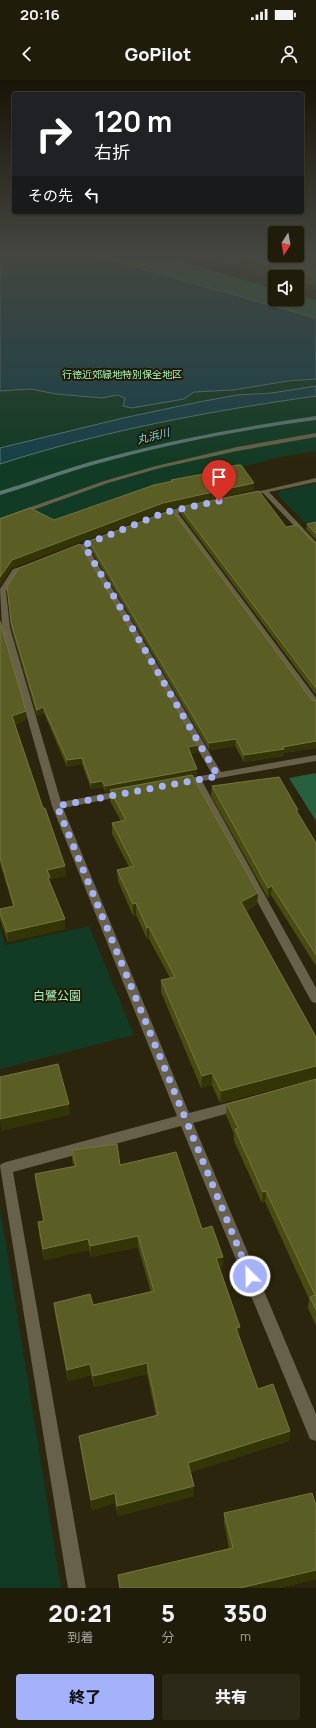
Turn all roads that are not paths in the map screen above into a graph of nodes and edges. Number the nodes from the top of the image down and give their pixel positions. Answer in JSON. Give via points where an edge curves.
{"nodes":[{"id":1,"x":316,"y":435,"type":"edge"},
{"id":2,"x":316,"y":480,"type":"edge"},
{"id":3,"x":264,"y":491,"type":"junction"},
{"id":4,"x":234,"y":498,"type":"edge"},
{"id":5,"x":203,"y":504,"type":"edge"},
{"id":6,"x":173,"y":511,"type":"junction"},
{"id":7,"x":153,"y":518,"type":"edge"},
{"id":8,"x":0,"y":520,"type":"edge"},
{"id":9,"x":111,"y":534,"type":"edge"},
{"id":10,"x":84,"y":545,"type":"junction"},
{"id":11,"x":316,"y":546,"type":"edge"},
{"id":12,"x":61,"y":554,"type":"edge"},
{"id":13,"x":39,"y":562,"type":"edge"},
{"id":14,"x":316,"y":704,"type":"edge"},
{"id":15,"x":316,"y":758,"type":"edge"},
{"id":16,"x":218,"y":776,"type":"junction"},
{"id":17,"x":196,"y":780,"type":"junction"},
{"id":18,"x":173,"y":784,"type":"edge"},
{"id":19,"x":134,"y":791,"type":"edge"},
{"id":20,"x":57,"y":806,"type":"junction"},
{"id":21,"x":316,"y":999,"type":"edge"},
{"id":22,"x":254,"y":1101,"type":"edge"},
{"id":23,"x":185,"y":1120,"type":"junction"},
{"id":24,"x":316,"y":1433,"type":"edge"},
{"id":25,"x":77,"y":1588,"type":"edge"}],
"edges":[{"from":1,"to":8,"type":"street","via":[[217,453],[137,473]]},
{"from":2,"to":3,"type":"street"},
{"from":3,"to":4,"type":"street"},
{"from":3,"to":11,"type":"street"},
{"from":5,"to":6,"type":"street"},
{"from":6,"to":7,"type":"street"},
{"from":6,"to":14,"type":"street"},
{"from":9,"to":10,"type":"street"},
{"from":10,"to":12,"type":"street"},
{"from":10,"to":16,"type":"street"},
{"from":13,"to":20,"type":"street","via":[[16,571],[2,591],[6,628]]},
{"from":15,"to":16,"type":"street"},
{"from":16,"to":17,"type":"street"},
{"from":17,"to":18,"type":"street"},
{"from":17,"to":21,"type":"street"},
{"from":19,"to":20,"type":"street"},
{"from":20,"to":23,"type":"street"},
{"from":22,"to":23,"type":"street"},
{"from":23,"to":24,"type":"street"},
{"from":23,"to":25,"type":"street","via":[[6,1168]]}]}
